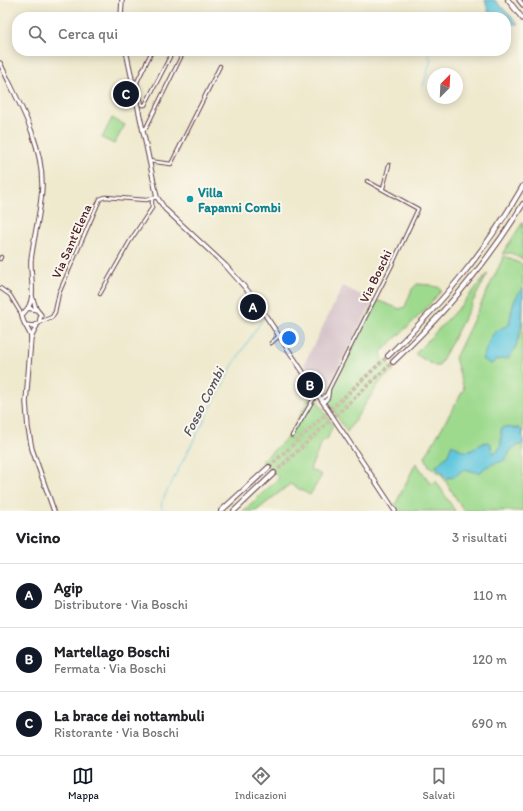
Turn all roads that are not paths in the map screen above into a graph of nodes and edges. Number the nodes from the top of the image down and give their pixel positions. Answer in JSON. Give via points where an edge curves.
{"nodes":[{"id":1,"x":122,"y":0,"type":"edge"},
{"id":2,"x":508,"y":0,"type":"edge"},
{"id":3,"x":519,"y":0,"type":"edge"},
{"id":4,"x":523,"y":5,"type":"edge"},
{"id":5,"x":121,"y":12,"type":"edge"},
{"id":6,"x":523,"y":18,"type":"edge"},
{"id":7,"x":127,"y":56,"type":"edge"},
{"id":8,"x":149,"y":56,"type":"edge"},
{"id":9,"x":170,"y":56,"type":"edge"},
{"id":10,"x":182,"y":56,"type":"edge"},
{"id":11,"x":0,"y":63,"type":"edge"},
{"id":12,"x":220,"y":66,"type":"dead end"},
{"id":13,"x":135,"y":83,"type":"junction"},
{"id":14,"x":142,"y":130,"type":"junction"},
{"id":15,"x":148,"y":161,"type":"junction"},
{"id":16,"x":389,"y":165,"type":"dead end"},
{"id":17,"x":367,"y":181,"type":"dead end"},
{"id":18,"x":523,"y":186,"type":"edge"},
{"id":19,"x":383,"y":188,"type":"junction"},
{"id":20,"x":157,"y":197,"type":"junction"},
{"id":21,"x":152,"y":199,"type":"junction"},
{"id":22,"x":523,"y":204,"type":"edge"},
{"id":23,"x":0,"y":288,"type":"edge"},
{"id":24,"x":32,"y":293,"type":"junction"},
{"id":25,"x":100,"y":294,"type":"dead end"},
{"id":26,"x":16,"y":306,"type":"junction"},
{"id":27,"x":27,"y":309,"type":"junction"},
{"id":28,"x":36,"y":309,"type":"junction"},
{"id":29,"x":41,"y":315,"type":"junction"},
{"id":30,"x":22,"y":316,"type":"junction"},
{"id":31,"x":49,"y":318,"type":"junction"},
{"id":32,"x":38,"y":323,"type":"junction"},
{"id":33,"x":26,"y":325,"type":"junction"},
{"id":34,"x":279,"y":336,"type":"junction"},
{"id":35,"x":31,"y":338,"type":"junction"},
{"id":36,"x":271,"y":343,"type":"dead end"},
{"id":37,"x":388,"y":356,"type":"tunnel mouth"},
{"id":38,"x":394,"y":362,"type":"tunnel mouth"},
{"id":39,"x":317,"y":393,"type":"junction"},
{"id":40,"x":323,"y":401,"type":"junction"},
{"id":41,"x":292,"y":436,"type":"dead end"},
{"id":42,"x":269,"y":467,"type":"tunnel mouth"},
{"id":43,"x":274,"y":473,"type":"tunnel mouth"},
{"id":44,"x":54,"y":511,"type":"edge"},
{"id":45,"x":222,"y":511,"type":"edge"},
{"id":46,"x":234,"y":511,"type":"edge"},
{"id":47,"x":395,"y":511,"type":"edge"}],
"edges":[{"from":1,"to":5,"type":"main road"},
{"from":2,"to":6,"type":"highway"},
{"from":3,"to":4,"type":"main road"},
{"from":7,"to":13,"type":"main road"},
{"from":8,"to":13,"type":"street"},
{"from":9,"to":13,"type":"street","via":[[145,105],[140,102]]},
{"from":10,"to":14,"type":"street","via":[[146,128]]},
{"from":11,"to":24,"type":"main road","via":[[32,130],[41,168],[40,207],[30,270]]},
{"from":12,"to":15,"type":"street","via":[[171,164]]},
{"from":13,"to":14,"type":"main road"},
{"from":14,"to":15,"type":"main road"},
{"from":15,"to":20,"type":"main road"},
{"from":16,"to":19,"type":"street"},
{"from":17,"to":19,"type":"street","name":"Via Boschi"},
{"from":18,"to":37,"type":"highway","via":[[472,265],[437,307]]},
{"from":19,"to":40,"type":"street","name":"Via Boschi","via":[[418,209],[395,260]]},
{"from":20,"to":21,"type":"street"},
{"from":20,"to":34,"type":"main road","via":[[165,209],[239,280]]},
{"from":21,"to":25,"type":"street","via":[[152,208]]},
{"from":21,"to":31,"type":"street","name":"Via Sant'Elena","via":[[100,199],[59,293],[55,312]]},
{"from":22,"to":38,"type":"highway","via":[[463,291]]},
{"from":23,"to":26,"type":"street","via":[[10,295]]},
{"from":24,"to":27,"type":"main road"},
{"from":24,"to":28,"type":"main road"},
{"from":26,"to":27,"type":"street","via":[[21,310]]},
{"from":26,"to":30,"type":"street"},
{"from":27,"to":28,"type":"main road"},
{"from":27,"to":30,"type":"main road"},
{"from":28,"to":29,"type":"main road"},
{"from":29,"to":31,"type":"street"},
{"from":29,"to":32,"type":"main road"},
{"from":30,"to":33,"type":"main road"},
{"from":31,"to":32,"type":"street"},
{"from":32,"to":33,"type":"main road"},
{"from":32,"to":35,"type":"main road"},
{"from":33,"to":35,"type":"main road"},
{"from":34,"to":36,"type":"street"},
{"from":34,"to":39,"type":"main road"},
{"from":35,"to":44,"type":"main road","via":[[26,402],[28,428],[32,449]]},
{"from":39,"to":40,"type":"main road"},
{"from":39,"to":41,"type":"street"},
{"from":40,"to":47,"type":"main road"},
{"from":42,"to":45,"type":"highway"},
{"from":43,"to":46,"type":"highway"}]}
